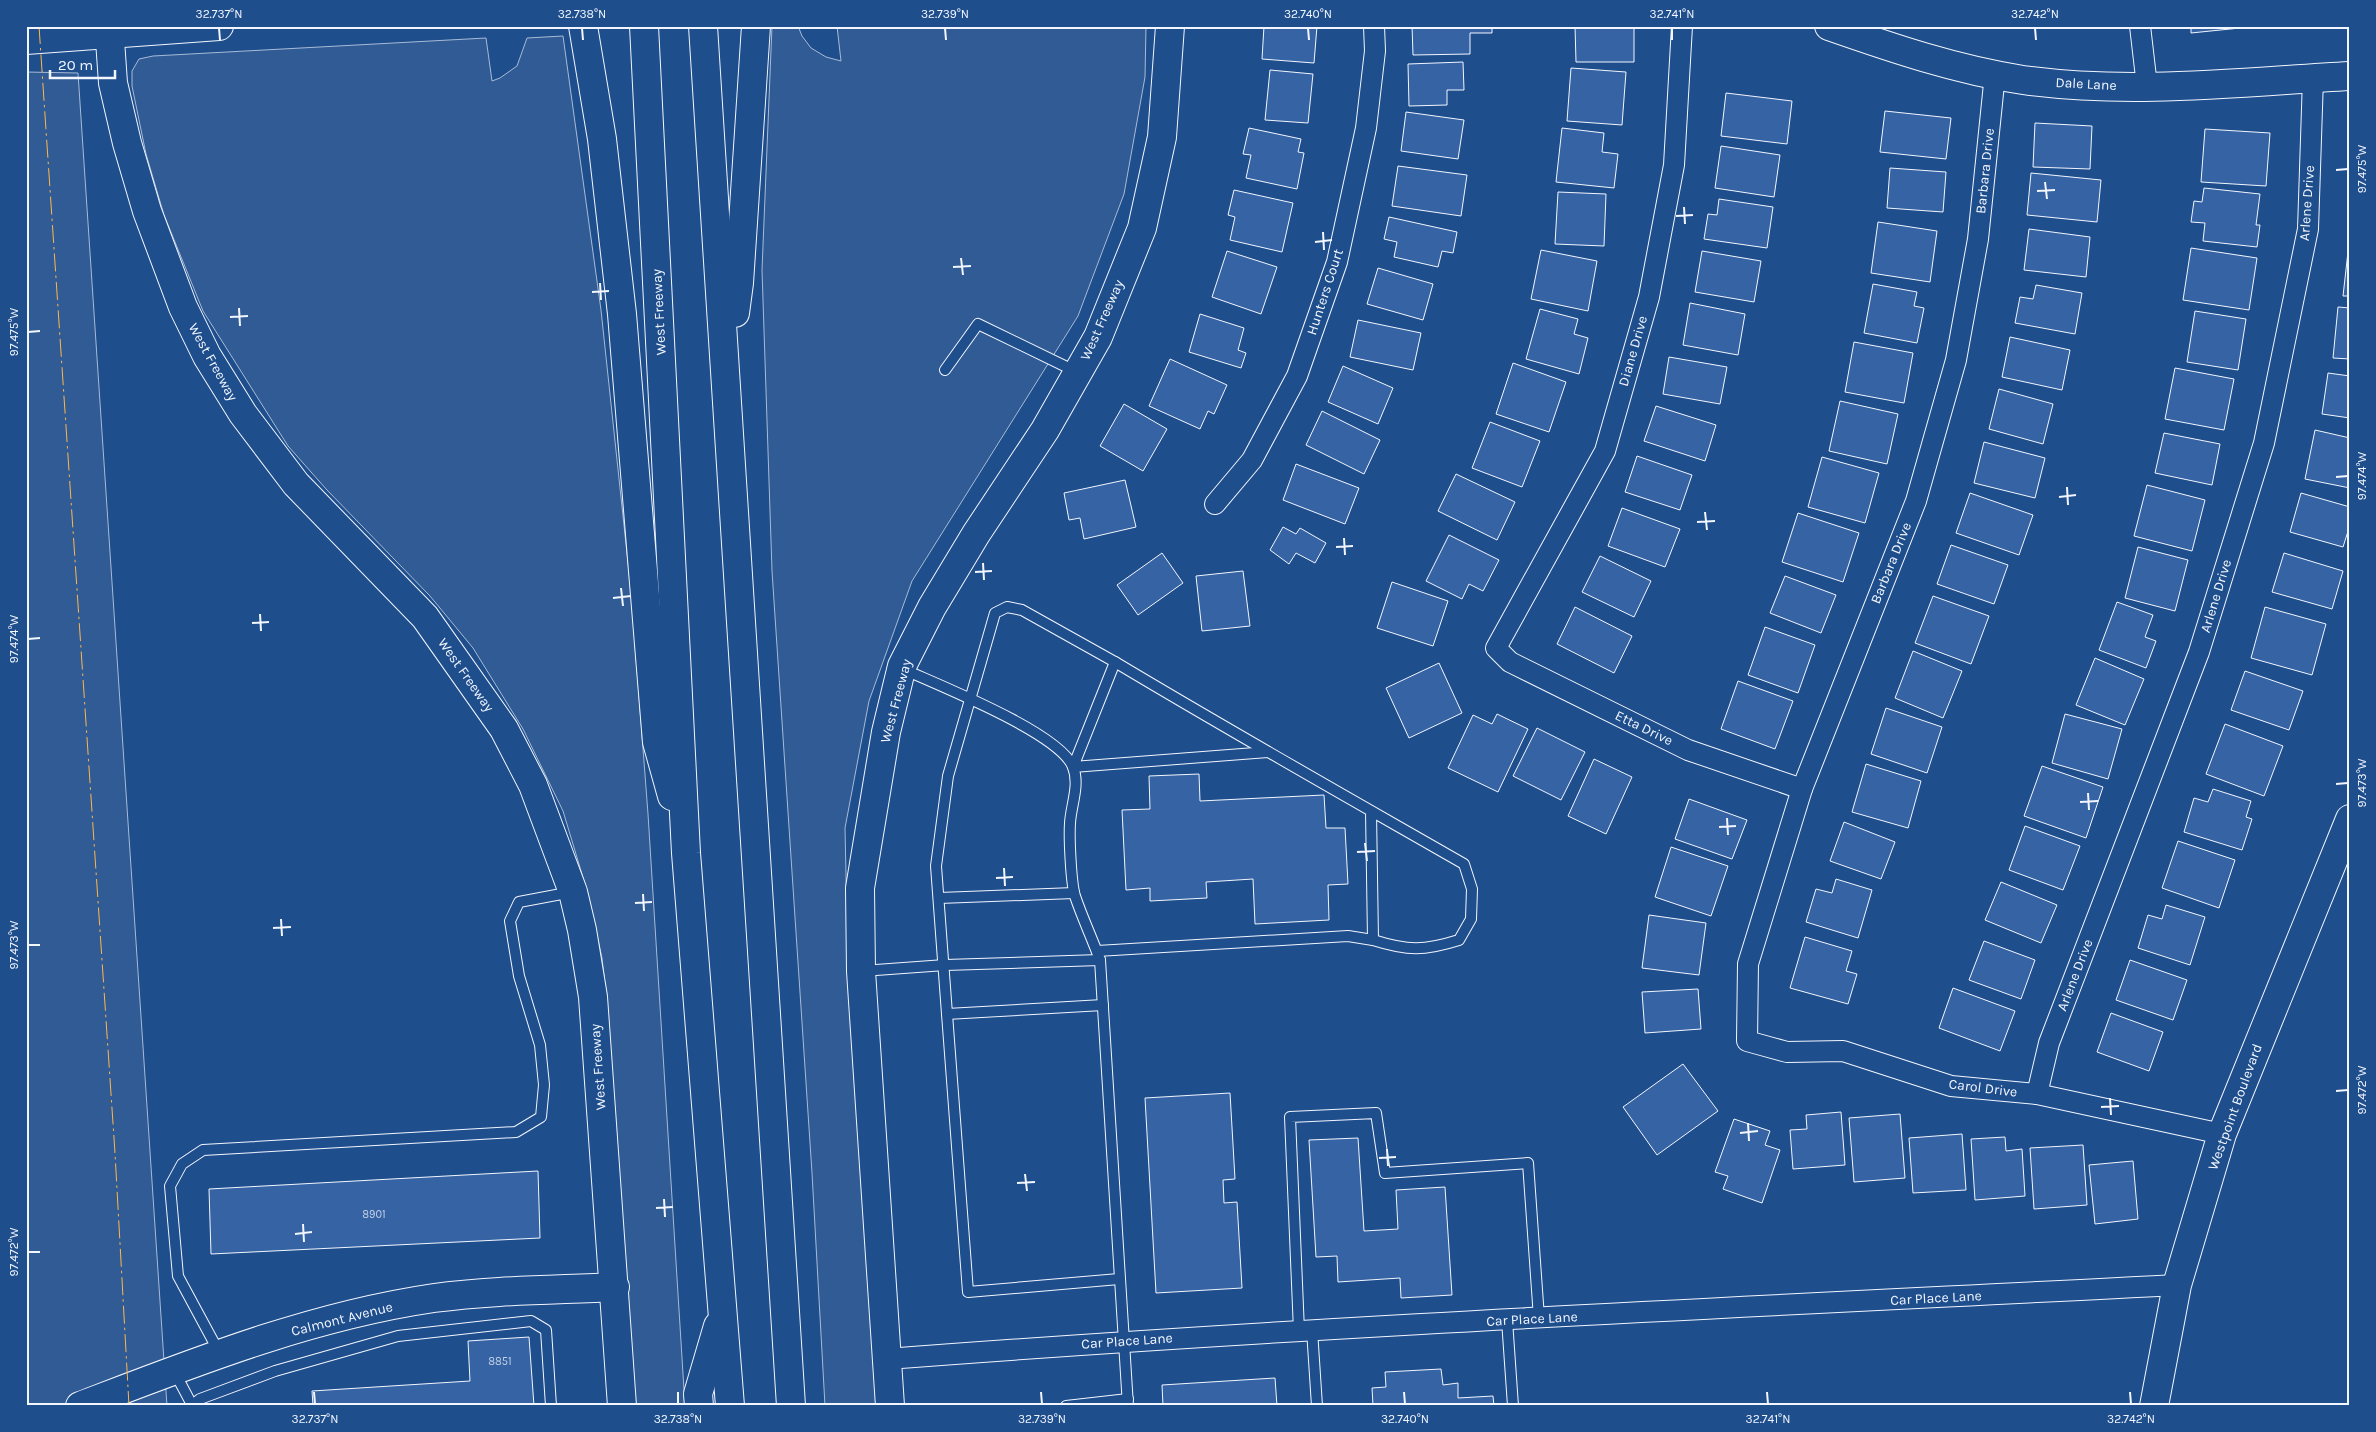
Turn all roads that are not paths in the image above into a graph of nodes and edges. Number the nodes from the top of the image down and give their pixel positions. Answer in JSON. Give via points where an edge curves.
{"nodes":[{"id":1,"x":219,"y":26,"type":"edge"},
{"id":2,"x":583,"y":26,"type":"edge"},
{"id":3,"x":644,"y":26,"type":"edge"},
{"id":4,"x":703,"y":26,"type":"edge"},
{"id":5,"x":712,"y":26,"type":"edge"},
{"id":6,"x":756,"y":26,"type":"edge"},
{"id":7,"x":1170,"y":26,"type":"edge"},
{"id":8,"x":1374,"y":26,"type":"edge"},
{"id":9,"x":1682,"y":26,"type":"edge"},
{"id":10,"x":1829,"y":26,"type":"edge"},
{"id":11,"x":2140,"y":26,"type":"edge"},
{"id":12,"x":109,"y":31,"type":"edge"},
{"id":13,"x":26,"y":40,"type":"edge"},
{"id":14,"x":706,"y":62,"type":"junction"},
{"id":15,"x":1995,"y":74,"type":"junction"},
{"id":16,"x":2350,"y":76,"type":"edge"},
{"id":17,"x":2313,"y":78,"type":"junction"},
{"id":18,"x":2147,"y":86,"type":"junction"},
{"id":19,"x":726,"y":369,"type":"junction"},
{"id":20,"x":945,"y":370,"type":"dead end"},
{"id":21,"x":1078,"y":372,"type":"junction"},
{"id":22,"x":1215,"y":504,"type":"dead end"},
{"id":23,"x":1496,"y":648,"type":"joint"},
{"id":24,"x":1115,"y":662,"type":"junction"},
{"id":25,"x":902,"y":669,"type":"junction"},
{"id":26,"x":971,"y":699,"type":"junction"},
{"id":27,"x":1268,"y":752,"type":"junction"},
{"id":28,"x":1073,"y":767,"type":"junction"},
{"id":29,"x":1802,"y":789,"type":"junction"},
{"id":30,"x":1371,"y":811,"type":"junction"},
{"id":31,"x":2350,"y":819,"type":"edge"},
{"id":32,"x":686,"y":853,"type":"junction"},
{"id":33,"x":573,"y":892,"type":"junction"},
{"id":34,"x":1074,"y":893,"type":"junction"},
{"id":35,"x":939,"y":898,"type":"junction"},
{"id":36,"x":1373,"y":940,"type":"junction"},
{"id":37,"x":1099,"y":956,"type":"junction"},
{"id":38,"x":945,"y":965,"type":"junction"},
{"id":39,"x":861,"y":971,"type":"junction"},
{"id":40,"x":1103,"y":1005,"type":"junction"},
{"id":41,"x":947,"y":1014,"type":"junction"},
{"id":42,"x":1748,"y":1041,"type":"joint"},
{"id":43,"x":2037,"y":1094,"type":"junction"},
{"id":44,"x":2222,"y":1134,"type":"junction"},
{"id":45,"x":1119,"y":1280,"type":"junction"},
{"id":46,"x":2177,"y":1285,"type":"junction"},
{"id":47,"x":615,"y":1287,"type":"junction"},
{"id":48,"x":723,"y":1306,"type":"junction"},
{"id":49,"x":1539,"y":1318,"type":"junction"},
{"id":50,"x":1507,"y":1320,"type":"junction"},
{"id":51,"x":1306,"y":1330,"type":"junction"},
{"id":52,"x":1124,"y":1341,"type":"junction"},
{"id":53,"x":220,"y":1353,"type":"junction"},
{"id":54,"x":887,"y":1359,"type":"junction"},
{"id":55,"x":173,"y":1370,"type":"junction"},
{"id":56,"x":1128,"y":1402,"type":"edge"},
{"id":57,"x":192,"y":1405,"type":"edge"},
{"id":58,"x":80,"y":1406,"type":"edge"},
{"id":59,"x":551,"y":1406,"type":"edge"},
{"id":60,"x":622,"y":1406,"type":"edge"},
{"id":61,"x":699,"y":1406,"type":"edge"},
{"id":62,"x":730,"y":1406,"type":"edge"},
{"id":63,"x":791,"y":1406,"type":"edge"},
{"id":64,"x":890,"y":1406,"type":"edge"},
{"id":65,"x":1066,"y":1406,"type":"edge"},
{"id":66,"x":1317,"y":1406,"type":"edge"},
{"id":67,"x":1513,"y":1406,"type":"edge"},
{"id":68,"x":2154,"y":1406,"type":"edge"}],
"edges":[{"from":1,"to":12,"type":"main road"},
{"from":2,"to":32,"type":"main road","via":[[602,139],[622,314],[658,742]]},
{"from":3,"to":32,"type":"main road","name":"West Freeway"},
{"from":4,"to":14,"type":"main road"},
{"from":5,"to":14,"type":"main road"},
{"from":6,"to":19,"type":"main road","via":[[739,283]]},
{"from":7,"to":21,"type":"main road","name":"West Freeway","via":[[1162,137],[1142,228],[1098,336]]},
{"from":8,"to":22,"type":"street","name":"Hunters Court","via":[[1375,51],[1366,128],[1337,262],[1297,376],[1252,460]]},
{"from":9,"to":23,"type":"street","name":"Diane Drive","via":[[1674,165],[1649,297],[1605,451]]},
{"from":10,"to":15,"type":"main road","name":"Dale Lane","via":[[1892,48]]},
{"from":11,"to":18,"type":"street"},
{"from":12,"to":13,"type":"main road"},
{"from":12,"to":33,"type":"main road","name":"West Freeway","via":[[113,84],[147,211],[182,307],[207,356],[243,414],[296,484],[425,617],[504,729],[533,785]]},
{"from":14,"to":19,"type":"main road"},
{"from":15,"to":18,"type":"main road","name":"Dale Lane","via":[[2024,80]]},
{"from":15,"to":29,"type":"street","name":"Barbara Drive","via":[[1978,239],[1956,360],[1916,501]]},
{"from":16,"to":17,"type":"main road","name":"Dale Lane"},
{"from":17,"to":18,"type":"main road","name":"Dale Lane"},
{"from":17,"to":43,"type":"street","name":"Arlene Drive","via":[[2308,229],[2264,444],[2199,652],[2049,1043]]},
{"from":19,"to":63,"type":"main road"},
{"from":20,"to":21,"type":"lane","via":[[978,324]]},
{"from":21,"to":25,"type":"main road","name":"West Freeway","via":[[1045,430],[932,607]]},
{"from":23,"to":29,"type":"street","name":"Etta Drive","via":[[1510,662],[1688,750]]},
{"from":24,"to":26,"type":"lane","via":[[1022,610],[1007,607],[995,613]]},
{"from":24,"to":27,"type":"lane"},
{"from":24,"to":28,"type":"lane"},
{"from":25,"to":26,"type":"lane"},
{"from":25,"to":39,"type":"main road","name":"West Freeway","via":[[886,732],[860,888]]},
{"from":26,"to":28,"type":"lane","via":[[1058,747]]},
{"from":26,"to":35,"type":"lane","via":[[948,776],[936,866]]},
{"from":27,"to":28,"type":"lane"},
{"from":27,"to":30,"type":"lane"},
{"from":28,"to":34,"type":"lane","via":[[1075,794],[1070,824]]},
{"from":29,"to":42,"type":"street","name":"Barbara Drive","via":[[1748,964]]},
{"from":30,"to":36,"type":"lane"},
{"from":30,"to":36,"type":"lane","via":[[1464,864],[1472,889],[1471,919],[1459,940],[1430,949],[1404,948]]},
{"from":31,"to":44,"type":"main road","name":"Westpoint Boulevard"},
{"from":32,"to":48,"type":"main road","name":"West Freeway"},
{"from":33,"to":47,"type":"main road","name":"West Freeway","via":[[592,997]]},
{"from":33,"to":53,"type":"lane","via":[[519,902],[510,921],[519,976],[540,1045],[544,1085],[541,1117],[516,1132],[203,1150],[182,1164],[170,1186],[178,1276]]},
{"from":34,"to":35,"type":"lane"},
{"from":34,"to":37,"type":"lane"},
{"from":35,"to":38,"type":"lane"},
{"from":36,"to":37,"type":"lane","via":[[1348,936]]},
{"from":37,"to":38,"type":"lane"},
{"from":37,"to":40,"type":"lane"},
{"from":38,"to":39,"type":"lane"},
{"from":38,"to":41,"type":"lane"},
{"from":39,"to":54,"type":"main road","name":"West Freeway"},
{"from":40,"to":41,"type":"lane"},
{"from":40,"to":45,"type":"lane"},
{"from":41,"to":45,"type":"lane","via":[[968,1292]]},
{"from":42,"to":43,"type":"street","name":"Carol Drive","via":[[1787,1052],[1843,1051],[1951,1086]]},
{"from":43,"to":44,"type":"street","name":"Carol Drive"},
{"from":44,"to":46,"type":"main road","name":"Westpoint Boulevard"},
{"from":45,"to":52,"type":"lane"},
{"from":46,"to":49,"type":"street","name":"Car Place Lane"},
{"from":46,"to":68,"type":"main road","name":"Westpoint Boulevard"},
{"from":47,"to":53,"type":"main road","name":"Calmont Avenue","via":[[476,1293],[432,1299],[330,1319]]},
{"from":47,"to":60,"type":"main road","name":"West Freeway"},
{"from":48,"to":61,"type":"main road","via":[[698,1394]]},
{"from":48,"to":62,"type":"main road","name":"West Freeway"},
{"from":49,"to":50,"type":"street","name":"Car Place Lane"},
{"from":49,"to":51,"type":"lane","via":[[1528,1164],[1385,1173],[1376,1113],[1290,1116]]},
{"from":50,"to":51,"type":"street","name":"Car Place Lane"},
{"from":50,"to":67,"type":"lane"},
{"from":51,"to":52,"type":"street","name":"Car Place Lane"},
{"from":51,"to":66,"type":"lane"},
{"from":52,"to":54,"type":"street","name":"Car Place Lane"},
{"from":52,"to":56,"type":"lane"},
{"from":53,"to":55,"type":"main road","name":"Calmont Avenue"},
{"from":54,"to":64,"type":"main road","name":"West Freeway"},
{"from":55,"to":57,"type":"lane"},
{"from":55,"to":58,"type":"main road","name":"Calmont Avenue"},
{"from":56,"to":65,"type":"lane"},
{"from":57,"to":59,"type":"lane","via":[[200,1399],[276,1371],[398,1336],[531,1321],[546,1330]]}]}
